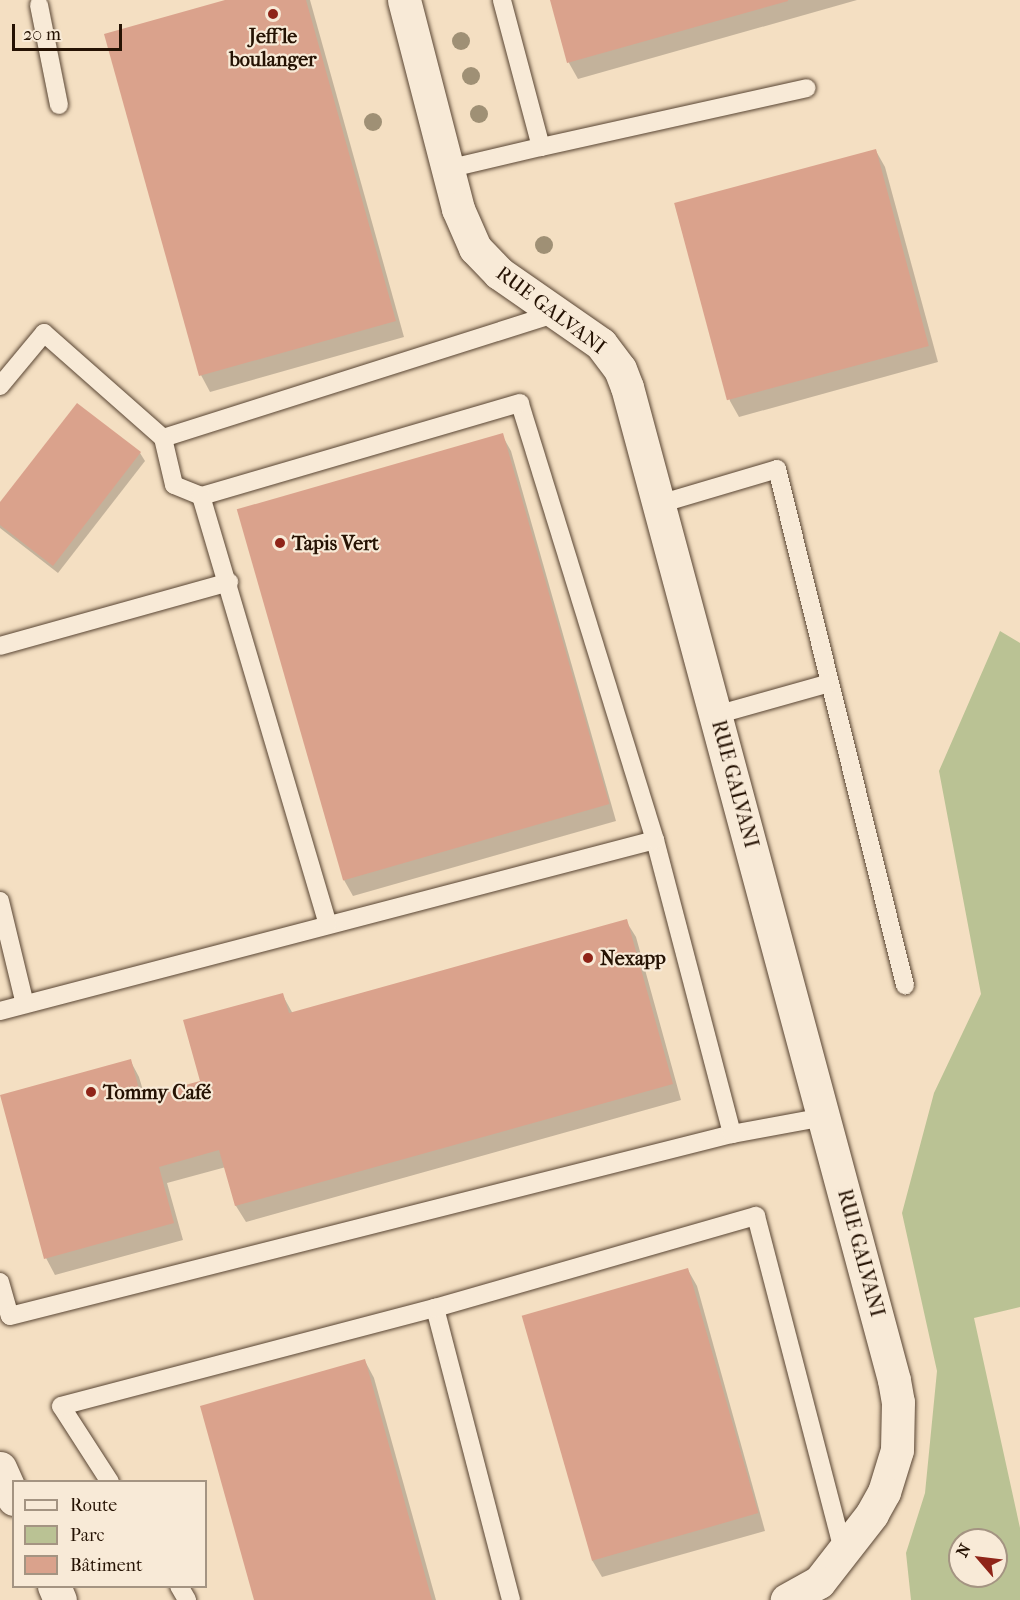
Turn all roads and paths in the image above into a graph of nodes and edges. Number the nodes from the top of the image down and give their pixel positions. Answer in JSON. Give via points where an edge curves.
{"nodes":[{"id":1,"x":404,"y":0,"type":"edge"},
{"id":2,"x":502,"y":0,"type":"edge"},
{"id":3,"x":44,"y":2,"type":"edge"},
{"id":4,"x":807,"y":88,"type":"dead end"},
{"id":5,"x":59,"y":105,"type":"dead end"},
{"id":6,"x":541,"y":147,"type":"junction"},
{"id":7,"x":447,"y":169,"type":"junction"},
{"id":8,"x":556,"y":313,"type":"junction"},
{"id":9,"x":0,"y":386,"type":"edge"},
{"id":10,"x":162,"y":438,"type":"junction"},
{"id":11,"x":201,"y":496,"type":"junction"},
{"id":12,"x":659,"y":504,"type":"junction"},
{"id":13,"x":229,"y":582,"type":"junction"},
{"id":14,"x":0,"y":646,"type":"edge"},
{"id":15,"x":830,"y":683,"type":"junction"},
{"id":16,"x":716,"y":715,"type":"junction"},
{"id":17,"x":655,"y":840,"type":"junction"},
{"id":18,"x":0,"y":901,"type":"edge"},
{"id":19,"x":328,"y":924,"type":"junction"},
{"id":20,"x":905,"y":985,"type":"dead end"},
{"id":21,"x":25,"y":1004,"type":"junction"},
{"id":22,"x":0,"y":1011,"type":"edge"},
{"id":23,"x":825,"y":1117,"type":"junction"},
{"id":24,"x":732,"y":1134,"type":"junction"},
{"id":25,"x":0,"y":1282,"type":"edge"},
{"id":26,"x":435,"y":1308,"type":"junction"},
{"id":27,"x":0,"y":1468,"type":"edge"},
{"id":28,"x":109,"y":1480,"type":"edge"},
{"id":29,"x":12,"y":1494,"type":"edge"},
{"id":30,"x":843,"y":1551,"type":"junction"},
{"id":31,"x":511,"y":1600,"type":"edge"},
{"id":32,"x":788,"y":1600,"type":"edge"}],
"edges":[{"from":1,"to":7,"type":"street","name":"RUE GALVANI"},
{"from":2,"to":6,"type":"lane"},
{"from":3,"to":5,"type":"lane"},
{"from":4,"to":6,"type":"lane"},
{"from":6,"to":7,"type":"lane"},
{"from":7,"to":8,"type":"street","name":"RUE GALVANI","via":[[475,248],[499,273]]},
{"from":8,"to":10,"type":"lane"},
{"from":8,"to":12,"type":"street","name":"RUE GALVANI","via":[[601,344],[620,369]]},
{"from":9,"to":10,"type":"lane","via":[[44,333]]},
{"from":10,"to":11,"type":"lane","via":[[174,484]]},
{"from":11,"to":13,"type":"lane"},
{"from":11,"to":17,"type":"lane","via":[[520,403]]},
{"from":12,"to":15,"type":"lane","via":[[777,469]]},
{"from":12,"to":16,"type":"street","name":"RUE GALVANI"},
{"from":13,"to":14,"type":"lane"},
{"from":13,"to":19,"type":"lane"},
{"from":15,"to":16,"type":"lane"},
{"from":15,"to":20,"type":"lane"},
{"from":16,"to":23,"type":"street","name":"RUE GALVANI"},
{"from":17,"to":19,"type":"lane"},
{"from":17,"to":24,"type":"lane"},
{"from":18,"to":21,"type":"lane"},
{"from":19,"to":21,"type":"lane"},
{"from":21,"to":22,"type":"lane"},
{"from":23,"to":24,"type":"lane"},
{"from":23,"to":30,"type":"street","name":"RUE GALVANI","via":[[898,1402],[897,1450],[884,1492]]},
{"from":24,"to":25,"type":"lane","via":[[10,1316]]},
{"from":26,"to":28,"type":"lane","via":[[61,1406]]},
{"from":26,"to":30,"type":"lane","via":[[756,1216]]},
{"from":26,"to":31,"type":"lane"},
{"from":27,"to":29,"type":"street"},
{"from":30,"to":32,"type":"street","name":"RUE GALVANI","via":[[819,1582]]}]}
